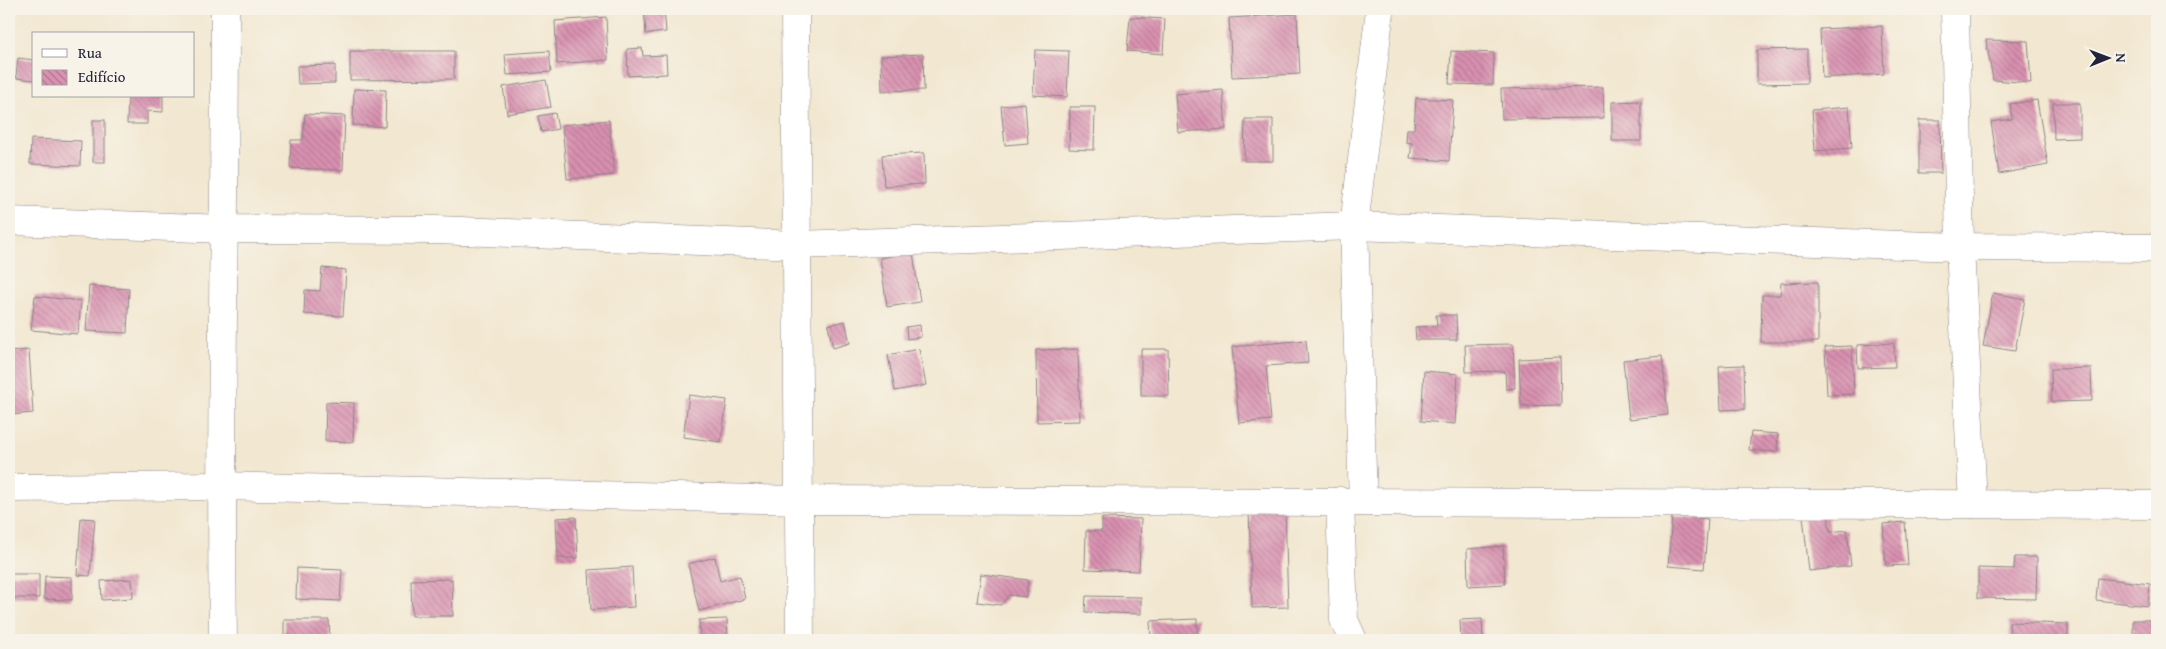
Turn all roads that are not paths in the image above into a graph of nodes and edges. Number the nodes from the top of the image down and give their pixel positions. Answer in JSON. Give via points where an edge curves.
{"nodes":[{"id":1,"x":225,"y":9,"type":"edge"},
{"id":2,"x":795,"y":9,"type":"edge"},
{"id":3,"x":1380,"y":9,"type":"edge"},
{"id":4,"x":1955,"y":9,"type":"edge"},
{"id":5,"x":9,"y":221,"type":"edge"},
{"id":6,"x":1354,"y":226,"type":"junction"},
{"id":7,"x":225,"y":229,"type":"junction"},
{"id":8,"x":797,"y":245,"type":"junction"},
{"id":9,"x":1960,"y":247,"type":"junction"},
{"id":10,"x":2157,"y":248,"type":"edge"},
{"id":11,"x":220,"y":486,"type":"junction"},
{"id":12,"x":9,"y":488,"type":"edge"},
{"id":13,"x":799,"y":500,"type":"junction"},
{"id":14,"x":1351,"y":501,"type":"junction"},
{"id":15,"x":1973,"y":504,"type":"junction"},
{"id":16,"x":2157,"y":505,"type":"edge"},
{"id":17,"x":223,"y":640,"type":"edge"},
{"id":18,"x":800,"y":640,"type":"edge"},
{"id":19,"x":1353,"y":640,"type":"edge"}],
"edges":[{"from":1,"to":7,"type":"street"},
{"from":2,"to":8,"type":"street"},
{"from":3,"to":6,"type":"street"},
{"from":4,"to":9,"type":"street"},
{"from":5,"to":7,"type":"street"},
{"from":6,"to":8,"type":"street"},
{"from":6,"to":9,"type":"street"},
{"from":6,"to":14,"type":"street"},
{"from":7,"to":8,"type":"street","via":[[436,230]]},
{"from":7,"to":11,"type":"street"},
{"from":8,"to":13,"type":"street"},
{"from":9,"to":10,"type":"street"},
{"from":9,"to":15,"type":"street"},
{"from":11,"to":12,"type":"street"},
{"from":11,"to":13,"type":"street"},
{"from":11,"to":17,"type":"street"},
{"from":13,"to":14,"type":"street"},
{"from":13,"to":18,"type":"street"},
{"from":14,"to":15,"type":"street"},
{"from":14,"to":19,"type":"street","via":[[1344,620]]},
{"from":15,"to":16,"type":"street"}]}
